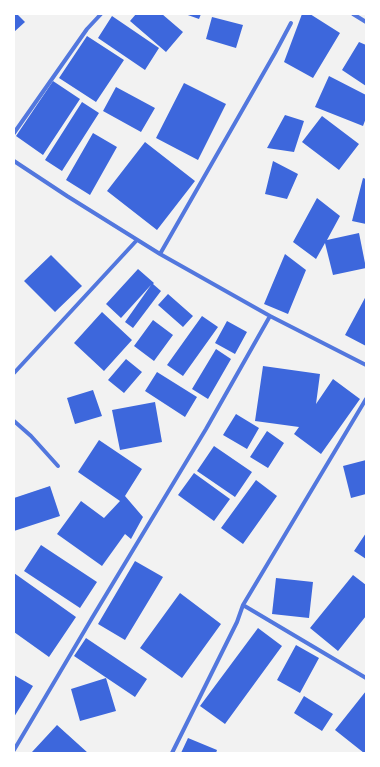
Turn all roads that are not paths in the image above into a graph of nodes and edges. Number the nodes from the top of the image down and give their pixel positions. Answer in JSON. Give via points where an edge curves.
{"nodes":[{"id":1,"x":101,"y":14,"type":"edge"},
{"id":2,"x":353,"y":14,"type":"edge"},
{"id":3,"x":366,"y":22,"type":"edge"},
{"id":4,"x":291,"y":23,"type":"dead end"},
{"id":5,"x":14,"y":133,"type":"edge"},
{"id":6,"x":14,"y":161,"type":"edge"},
{"id":7,"x":137,"y":240,"type":"junction"},
{"id":8,"x":160,"y":254,"type":"junction"},
{"id":9,"x":270,"y":316,"type":"junction"},
{"id":10,"x":366,"y":365,"type":"edge"},
{"id":11,"x":14,"y":373,"type":"edge"},
{"id":12,"x":366,"y":399,"type":"edge"},
{"id":13,"x":14,"y":421,"type":"edge"},
{"id":14,"x":58,"y":466,"type":"dead end"},
{"id":15,"x":243,"y":605,"type":"junction"},
{"id":16,"x":366,"y":678,"type":"edge"},
{"id":17,"x":14,"y":750,"type":"edge"},
{"id":18,"x":172,"y":753,"type":"edge"}],
"edges":[{"from":1,"to":5,"type":"street","via":[[87,29]]},
{"from":2,"to":3,"type":"street"},
{"from":4,"to":8,"type":"street"},
{"from":6,"to":7,"type":"street"},
{"from":7,"to":8,"type":"street"},
{"from":7,"to":11,"type":"street"},
{"from":8,"to":9,"type":"street"},
{"from":9,"to":10,"type":"street"},
{"from":9,"to":17,"type":"street","via":[[206,429]]},
{"from":12,"to":15,"type":"street"},
{"from":13,"to":14,"type":"street"},
{"from":15,"to":16,"type":"street"},
{"from":15,"to":18,"type":"street"}]}
